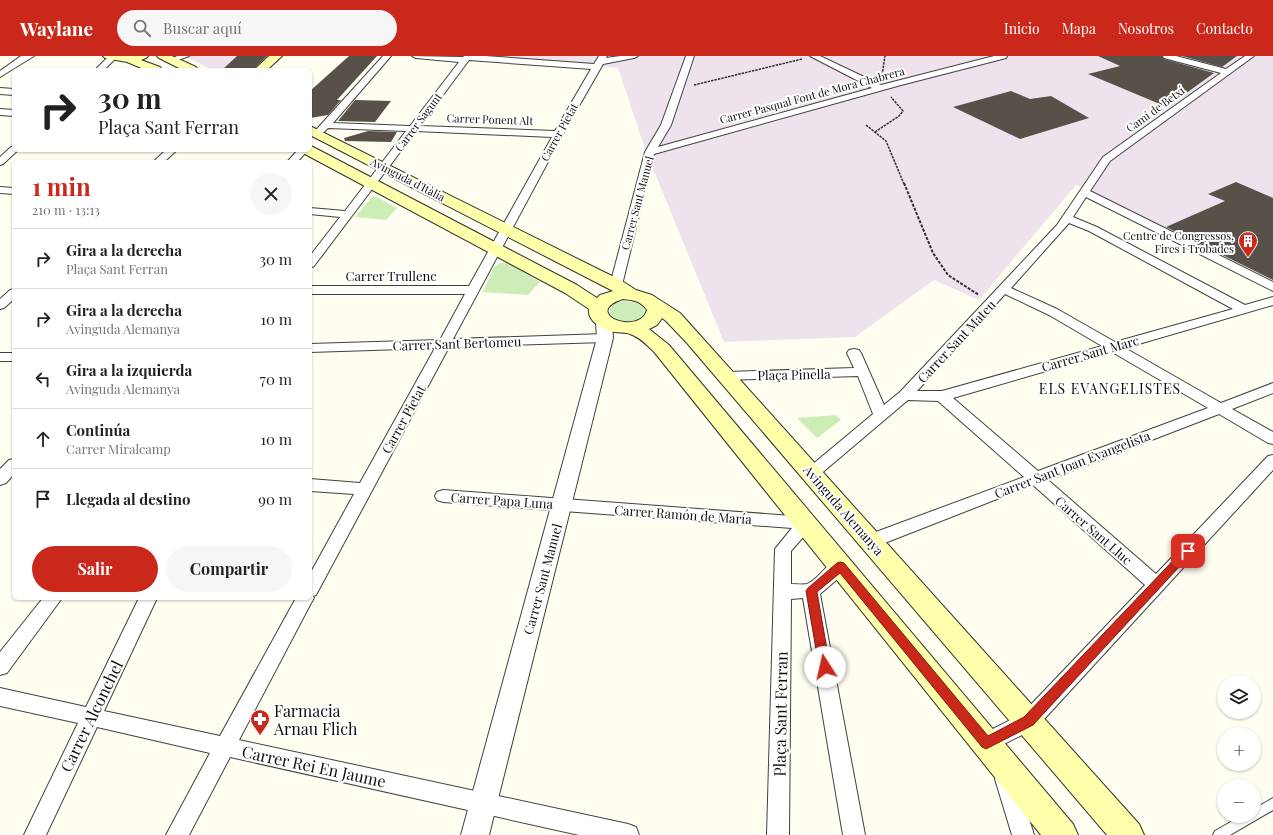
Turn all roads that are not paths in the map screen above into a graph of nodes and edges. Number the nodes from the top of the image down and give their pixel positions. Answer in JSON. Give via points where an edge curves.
{"nodes":[{"id":1,"x":30,"y":56,"type":"edge"},
{"id":2,"x":110,"y":56,"type":"edge"},
{"id":3,"x":142,"y":56,"type":"edge"},
{"id":4,"x":185,"y":56,"type":"edge"},
{"id":5,"x":276,"y":56,"type":"edge"},
{"id":6,"x":388,"y":56,"type":"edge"},
{"id":7,"x":416,"y":56,"type":"edge"},
{"id":8,"x":634,"y":56,"type":"edge"},
{"id":9,"x":690,"y":56,"type":"edge"},
{"id":10,"x":814,"y":56,"type":"edge"},
{"id":11,"x":1003,"y":56,"type":"edge"},
{"id":12,"x":1167,"y":56,"type":"edge"},
{"id":13,"x":1250,"y":56,"type":"edge"},
{"id":14,"x":168,"y":58,"type":"edge"},
{"id":15,"x":467,"y":58,"type":"edge"},
{"id":16,"x":130,"y":59,"type":"junction"},
{"id":17,"x":600,"y":62,"type":"edge"},
{"id":18,"x":101,"y":68,"type":"edge"},
{"id":19,"x":151,"y":68,"type":"edge"},
{"id":20,"x":188,"y":68,"type":"edge"},
{"id":21,"x":262,"y":68,"type":"edge"},
{"id":22,"x":1228,"y":72,"type":"junction"},
{"id":23,"x":0,"y":75,"type":"edge"},
{"id":24,"x":880,"y":88,"type":"junction"},
{"id":25,"x":0,"y":91,"type":"edge"},
{"id":26,"x":12,"y":92,"type":"edge"},
{"id":27,"x":0,"y":112,"type":"edge"},
{"id":28,"x":12,"y":113,"type":"edge"},
{"id":29,"x":413,"y":128,"type":"junction"},
{"id":30,"x":317,"y":129,"type":"edge"},
{"id":31,"x":558,"y":134,"type":"junction"},
{"id":32,"x":12,"y":151,"type":"edge"},
{"id":33,"x":170,"y":152,"type":"edge"},
{"id":34,"x":301,"y":152,"type":"edge"},
{"id":35,"x":312,"y":152,"type":"edge"},
{"id":36,"x":650,"y":152,"type":"junction"},
{"id":37,"x":160,"y":160,"type":"edge"},
{"id":38,"x":294,"y":160,"type":"edge"},
{"id":39,"x":0,"y":162,"type":"edge"},
{"id":40,"x":384,"y":167,"type":"junction"},
{"id":41,"x":371,"y":183,"type":"junction"},
{"id":42,"x":0,"y":190,"type":"edge"},
{"id":43,"x":12,"y":191,"type":"edge"},
{"id":44,"x":1083,"y":192,"type":"junction"},
{"id":45,"x":312,"y":211,"type":"edge"},
{"id":46,"x":348,"y":214,"type":"junction"},
{"id":47,"x":1067,"y":218,"type":"junction"},
{"id":48,"x":506,"y":229,"type":"junction"},
{"id":49,"x":495,"y":249,"type":"junction"},
{"id":50,"x":312,"y":261,"type":"edge"},
{"id":51,"x":1273,"y":286,"type":"edge"},
{"id":52,"x":1004,"y":289,"type":"junction"},
{"id":53,"x":0,"y":290,"type":"edge"},
{"id":54,"x":12,"y":290,"type":"edge"},
{"id":55,"x":312,"y":290,"type":"edge"},
{"id":56,"x":473,"y":290,"type":"junction"},
{"id":57,"x":623,"y":290,"type":"junction"},
{"id":58,"x":12,"y":295,"type":"edge"},
{"id":59,"x":1273,"y":300,"type":"edge"},
{"id":60,"x":653,"y":305,"type":"junction"},
{"id":61,"x":0,"y":306,"type":"edge"},
{"id":62,"x":1243,"y":309,"type":"junction"},
{"id":63,"x":602,"y":323,"type":"junction"},
{"id":64,"x":634,"y":328,"type":"junction"},
{"id":65,"x":444,"y":343,"type":"junction"},
{"id":66,"x":1113,"y":346,"type":"junction"},
{"id":67,"x":312,"y":348,"type":"edge"},
{"id":68,"x":854,"y":353,"type":"dead end"},
{"id":69,"x":0,"y":357,"type":"edge"},
{"id":70,"x":12,"y":357,"type":"edge"},
{"id":71,"x":863,"y":372,"type":"junction"},
{"id":72,"x":726,"y":376,"type":"junction"},
{"id":73,"x":1273,"y":388,"type":"edge"},
{"id":74,"x":905,"y":395,"type":"junction"},
{"id":75,"x":942,"y":396,"type":"junction"},
{"id":76,"x":1219,"y":408,"type":"junction"},
{"id":77,"x":881,"y":415,"type":"junction"},
{"id":78,"x":1273,"y":439,"type":"edge"},
{"id":79,"x":1273,"y":460,"type":"edge"},
{"id":80,"x":12,"y":466,"type":"edge"},
{"id":81,"x":812,"y":473,"type":"junction"},
{"id":82,"x":1036,"y":478,"type":"junction"},
{"id":83,"x":0,"y":479,"type":"edge"},
{"id":84,"x":312,"y":485,"type":"edge"},
{"id":85,"x":365,"y":489,"type":"junction"},
{"id":86,"x":443,"y":496,"type":"dead end"},
{"id":87,"x":561,"y":505,"type":"junction"},
{"id":88,"x":806,"y":523,"type":"junction"},
{"id":89,"x":871,"y":541,"type":"junction"},
{"id":90,"x":840,"y":566,"type":"junction"},
{"id":91,"x":1157,"y":585,"type":"junction"},
{"id":92,"x":312,"y":586,"type":"edge"},
{"id":93,"x":811,"y":591,"type":"junction"},
{"id":94,"x":782,"y":592,"type":"junction"},
{"id":95,"x":51,"y":600,"type":"edge"},
{"id":96,"x":147,"y":600,"type":"edge"},
{"id":97,"x":304,"y":600,"type":"edge"},
{"id":98,"x":0,"y":667,"type":"edge"},
{"id":99,"x":0,"y":697,"type":"edge"},
{"id":100,"x":91,"y":717,"type":"junction"},
{"id":101,"x":1029,"y":721,"type":"junction"},
{"id":102,"x":225,"y":746,"type":"junction"},
{"id":103,"x":993,"y":751,"type":"junction"},
{"id":104,"x":484,"y":803,"type":"junction"},
{"id":105,"x":1273,"y":804,"type":"edge"},
{"id":106,"x":1261,"y":811,"type":"edge"},
{"id":107,"x":1239,"y":823,"type":"edge"},
{"id":108,"x":35,"y":835,"type":"edge"},
{"id":109,"x":177,"y":835,"type":"edge"},
{"id":110,"x":475,"y":835,"type":"edge"},
{"id":111,"x":628,"y":835,"type":"edge"},
{"id":112,"x":778,"y":835,"type":"edge"},
{"id":113,"x":854,"y":835,"type":"edge"},
{"id":114,"x":1023,"y":835,"type":"edge"},
{"id":115,"x":1062,"y":835,"type":"edge"},
{"id":116,"x":1128,"y":835,"type":"edge"},
{"id":117,"x":1219,"y":835,"type":"edge"}],
"edges":[{"from":1,"to":23,"type":"street"},
{"from":2,"to":16,"type":"main road"},
{"from":2,"to":18,"type":"street"},
{"from":3,"to":16,"type":"main road"},
{"from":4,"to":14,"type":"street"},
{"from":5,"to":21,"type":"main road"},
{"from":6,"to":30,"type":"street"},
{"from":7,"to":15,"type":"street"},
{"from":8,"to":17,"type":"street"},
{"from":9,"to":36,"type":"street","name":"Carrer Sant Manuel","via":[[666,125]]},
{"from":10,"to":24,"type":"street"},
{"from":11,"to":24,"type":"street","name":"Carrer Pasqual Font de Mora Chabrera"},
{"from":12,"to":22,"type":"street"},
{"from":13,"to":22,"type":"street","name":"Camí de Betxí"},
{"from":14,"to":20,"type":"main road"},
{"from":15,"to":17,"type":"street"},
{"from":15,"to":29,"type":"street","name":"Carrer Sagunt"},
{"from":16,"to":19,"type":"main road"},
{"from":17,"to":31,"type":"street","name":"Carrer Pietat"},
{"from":22,"to":44,"type":"street","name":"Camí de Betxí","via":[[1106,159]]},
{"from":24,"to":36,"type":"street","name":"Carrer Pasqual Font de Mora Chabrera"},
{"from":25,"to":26,"type":"street"},
{"from":27,"to":28,"type":"street"},
{"from":29,"to":30,"type":"street","name":"Carrer Ponent Alt"},
{"from":29,"to":31,"type":"street","name":"Carrer Ponent Alt"},
{"from":29,"to":40,"type":"street","name":"Carrer Sagunt"},
{"from":30,"to":40,"type":"main road","name":"Avinguda d'Itàlia"},
{"from":31,"to":48,"type":"street","name":"Carrer Pietat"},
{"from":32,"to":39,"type":"street"},
{"from":33,"to":37,"type":"street"},
{"from":34,"to":38,"type":"street"},
{"from":35,"to":41,"type":"main road","name":"Avinguda d'Itàlia"},
{"from":36,"to":57,"type":"street","name":"Carrer Sant Manuel"},
{"from":40,"to":41,"type":"street","name":"Carrer Sagunt"},
{"from":40,"to":48,"type":"main road","name":"Avinguda d'Itàlia"},
{"from":41,"to":46,"type":"street","name":"Carrer Sagunt"},
{"from":41,"to":49,"type":"main road","name":"Avinguda d'Itàlia"},
{"from":42,"to":43,"type":"street"},
{"from":44,"to":47,"type":"street","name":"Carrer Sant Mateu"},
{"from":44,"to":51,"type":"street"},
{"from":45,"to":46,"type":"street"},
{"from":46,"to":50,"type":"street","name":"Carrer Sagunt"},
{"from":47,"to":52,"type":"street","name":"Carrer Sant Mateu"},
{"from":47,"to":62,"type":"street","via":[[1093,229]]},
{"from":48,"to":49,"type":"street"},
{"from":48,"to":57,"type":"main road","name":"Avinguda d'Itàlia"},
{"from":49,"to":56,"type":"street","name":"Carrer Pietat"},
{"from":49,"to":63,"type":"main road","name":"Avinguda d'Itàlia","via":[[571,289]]},
{"from":52,"to":66,"type":"street","via":[[1053,312]]},
{"from":52,"to":74,"type":"street","name":"Carrer Sant Mateu"},
{"from":53,"to":54,"type":"street"},
{"from":55,"to":56,"type":"street","name":"Carrer Trullenc"},
{"from":56,"to":65,"type":"street","name":"Carrer Pietat"},
{"from":57,"to":60,"type":"main road","via":[[644,298]]},
{"from":57,"to":63,"type":"main road","via":[[601,303]]},
{"from":58,"to":61,"type":"street"},
{"from":59,"to":62,"type":"street","name":"Carrer Sant Marc"},
{"from":60,"to":64,"type":"main road","via":[[656,310],[650,321]]},
{"from":60,"to":72,"type":"main road","name":"Avinguda Alemanya","via":[[673,317]]},
{"from":62,"to":66,"type":"street","name":"Carrer Sant Marc"},
{"from":63,"to":64,"type":"main road","via":[[618,328]]},
{"from":63,"to":65,"type":"street","name":"Carrer Sant Bertomeu"},
{"from":63,"to":87,"type":"street","name":"Carrer Sant Manuel"},
{"from":64,"to":88,"type":"main road","via":[[662,349]]},
{"from":65,"to":67,"type":"street","name":"Carrer Sant Bertomeu"},
{"from":65,"to":85,"type":"street","name":"Carrer Pietat"},
{"from":66,"to":75,"type":"street","name":"Carrer Sant Marc"},
{"from":66,"to":76,"type":"street"},
{"from":68,"to":71,"type":"street"},
{"from":69,"to":70,"type":"street"},
{"from":71,"to":72,"type":"street","name":"Plaça Pinella"},
{"from":71,"to":77,"type":"street"},
{"from":72,"to":81,"type":"main road","name":"Avinguda Alemanya"},
{"from":73,"to":76,"type":"street","name":"Carrer Sant Joan Evangelista"},
{"from":74,"to":75,"type":"street","name":"Carrer Sant Marc"},
{"from":74,"to":77,"type":"street","name":"Carrer Sant Mateu"},
{"from":75,"to":82,"type":"street","name":"Carrer Sant Lluc"},
{"from":76,"to":78,"type":"street"},
{"from":76,"to":82,"type":"street","name":"Carrer Sant Joan Evangelista"},
{"from":77,"to":81,"type":"street","name":"Carrer Sant Mateu"},
{"from":79,"to":91,"type":"street"},
{"from":80,"to":83,"type":"street"},
{"from":81,"to":89,"type":"main road","name":"Avinguda Alemanya"},
{"from":82,"to":89,"type":"street","name":"Carrer Sant Joan Evangelista"},
{"from":82,"to":91,"type":"street","name":"Carrer Sant Lluc"},
{"from":84,"to":85,"type":"street"},
{"from":85,"to":92,"type":"street","name":"Carrer Pietat"},
{"from":86,"to":87,"type":"street","name":"Carrer Papa Luna"},
{"from":87,"to":88,"type":"street","name":"Carrer Ramón de María"},
{"from":87,"to":104,"type":"street","name":"Carrer Sant Manuel"},
{"from":88,"to":90,"type":"main road"},
{"from":88,"to":94,"type":"street","name":"Plaça Sant Ferran","via":[[783,549]]},
{"from":89,"to":101,"type":"main road","name":"Avinguda Alemanya"},
{"from":90,"to":93,"type":"street"},
{"from":90,"to":103,"type":"main road"},
{"from":91,"to":101,"type":"street"},
{"from":93,"to":94,"type":"street"},
{"from":93,"to":113,"type":"street"},
{"from":94,"to":112,"type":"street","name":"Plaça Sant Ferran"},
{"from":95,"to":98,"type":"street"},
{"from":96,"to":100,"type":"street","name":"Carrer Alconchel"},
{"from":97,"to":102,"type":"street"},
{"from":99,"to":100,"type":"street","name":"Carrer Rei En Jaume"},
{"from":100,"to":102,"type":"street","name":"Carrer Rei En Jaume"},
{"from":100,"to":108,"type":"street","name":"Carrer Alconchel"},
{"from":101,"to":103,"type":"street"},
{"from":101,"to":116,"type":"main road","name":"Avinguda Alemanya"},
{"from":102,"to":104,"type":"street","name":"Carrer Rei En Jaume"},
{"from":102,"to":109,"type":"street"},
{"from":103,"to":114,"type":"street"},
{"from":103,"to":115,"type":"main road"},
{"from":104,"to":110,"type":"street","name":"Carrer Sant Manuel"},
{"from":104,"to":111,"type":"street","name":"Carrer Rei En Jaume"},
{"from":105,"to":106,"type":"lane"},
{"from":107,"to":117,"type":"lane"}]}
